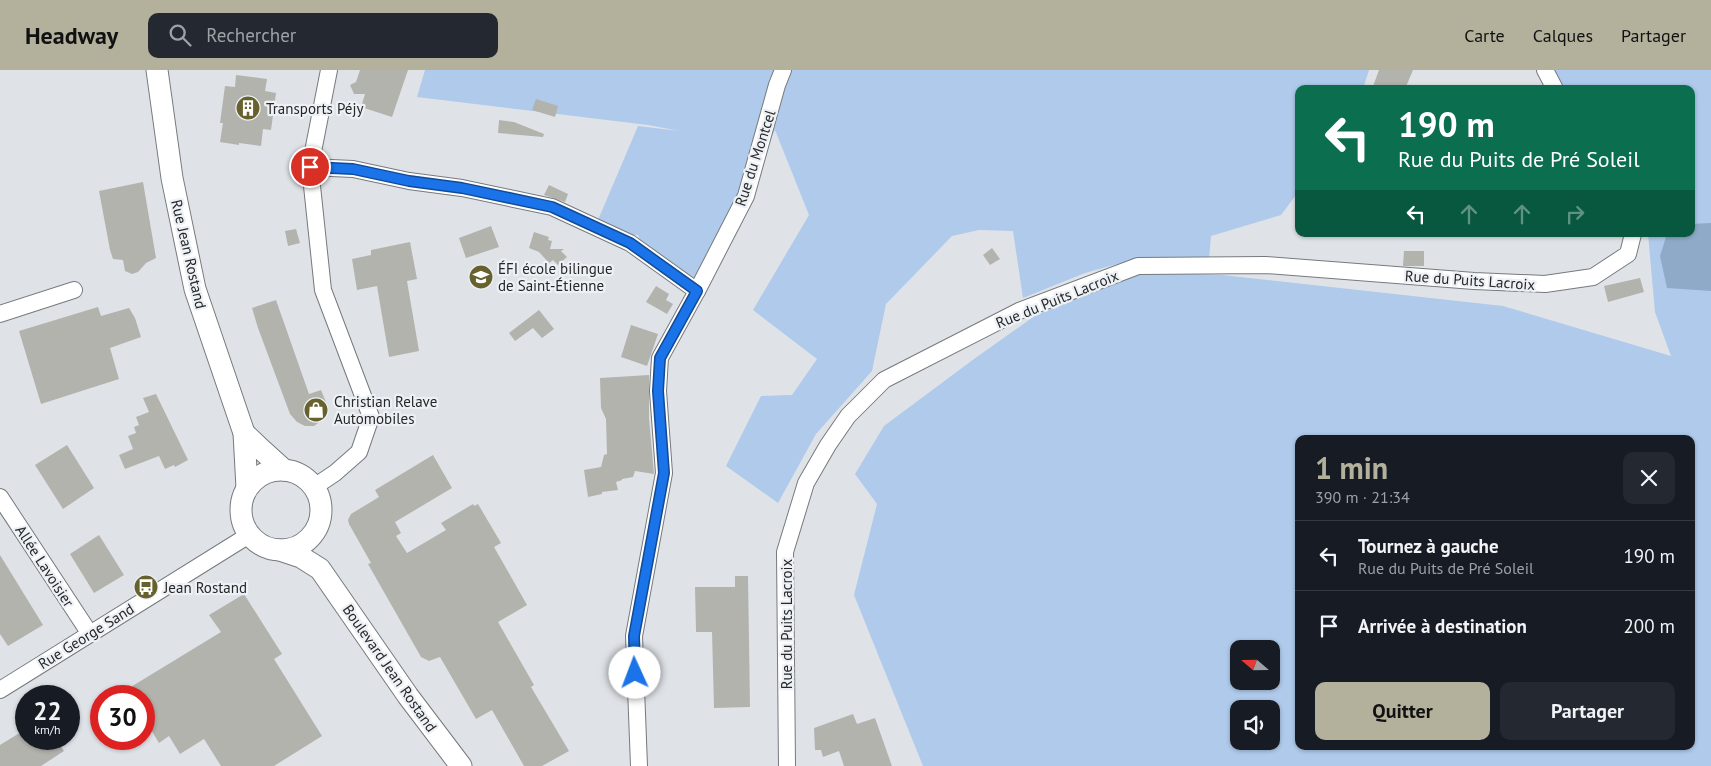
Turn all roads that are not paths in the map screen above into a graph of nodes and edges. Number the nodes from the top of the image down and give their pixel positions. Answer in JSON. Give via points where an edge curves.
{"nodes":[{"id":1,"x":156,"y":70,"type":"edge"},
{"id":2,"x":329,"y":70,"type":"edge"},
{"id":3,"x":784,"y":70,"type":"edge"},
{"id":4,"x":1545,"y":70,"type":"edge"},
{"id":5,"x":1553,"y":85,"type":"edge"},
{"id":6,"x":310,"y":167,"type":"junction"},
{"id":7,"x":1632,"y":237,"type":"edge"},
{"id":8,"x":74,"y":290,"type":"dead end"},
{"id":9,"x":697,"y":291,"type":"junction"},
{"id":10,"x":0,"y":314,"type":"edge"},
{"id":11,"x":244,"y":433,"type":"junction"},
{"id":12,"x":284,"y":470,"type":"junction"},
{"id":13,"x":314,"y":487,"type":"junction"},
{"id":14,"x":247,"y":488,"type":"junction"},
{"id":15,"x":0,"y":497,"type":"edge"},
{"id":16,"x":315,"y":532,"type":"junction"},
{"id":17,"x":249,"y":535,"type":"junction"},
{"id":18,"x":280,"y":550,"type":"junction"},
{"id":19,"x":320,"y":569,"type":"junction"},
{"id":20,"x":90,"y":634,"type":"junction"},
{"id":21,"x":0,"y":690,"type":"edge"},
{"id":22,"x":461,"y":766,"type":"edge"},
{"id":23,"x":639,"y":766,"type":"edge"},
{"id":24,"x":787,"y":766,"type":"edge"}],
"edges":[{"from":1,"to":11,"type":"main road","name":"Rue Jean Rostand","via":[[172,178],[195,289]]},
{"from":2,"to":6,"type":"street"},
{"from":3,"to":9,"type":"street","name":"Rue du Montcel","via":[[746,196]]},
{"from":4,"to":5,"type":"street"},
{"from":6,"to":9,"type":"street","via":[[353,169],[552,207],[630,243]]},
{"from":6,"to":13,"type":"street","via":[[324,290],[371,417],[359,452]]},
{"from":7,"to":24,"type":"street","name":"Rue du Puits Lacroix","via":[[1628,254],[1593,277],[1545,284],[1266,265],[1138,266],[1019,311],[884,380],[848,416],[806,482],[785,552]]},
{"from":8,"to":10,"type":"street"},
{"from":9,"to":23,"type":"street","name":"Rue du Montcel","via":[[660,358],[658,391],[664,473],[634,636]]},
{"from":11,"to":12,"type":"main road"},
{"from":11,"to":14,"type":"main road"},
{"from":12,"to":13,"type":"main road","via":[[306,478]]},
{"from":12,"to":14,"type":"main road","via":[[263,474]]},
{"from":13,"to":16,"type":"main road","via":[[321,509]]},
{"from":14,"to":17,"type":"main road","via":[[240,512]]},
{"from":15,"to":20,"type":"street","name":"Allée Lavoisier"},
{"from":16,"to":18,"type":"main road","via":[[300,546]]},
{"from":16,"to":19,"type":"main road"},
{"from":17,"to":18,"type":"main road","via":[[263,546]]},
{"from":17,"to":20,"type":"street","name":"Rue George Sand"},
{"from":18,"to":19,"type":"main road","via":[[301,557]]},
{"from":19,"to":22,"type":"main road","name":"Boulevard Jean Rostand"},
{"from":20,"to":21,"type":"street","name":"Rue George Sand"}]}
